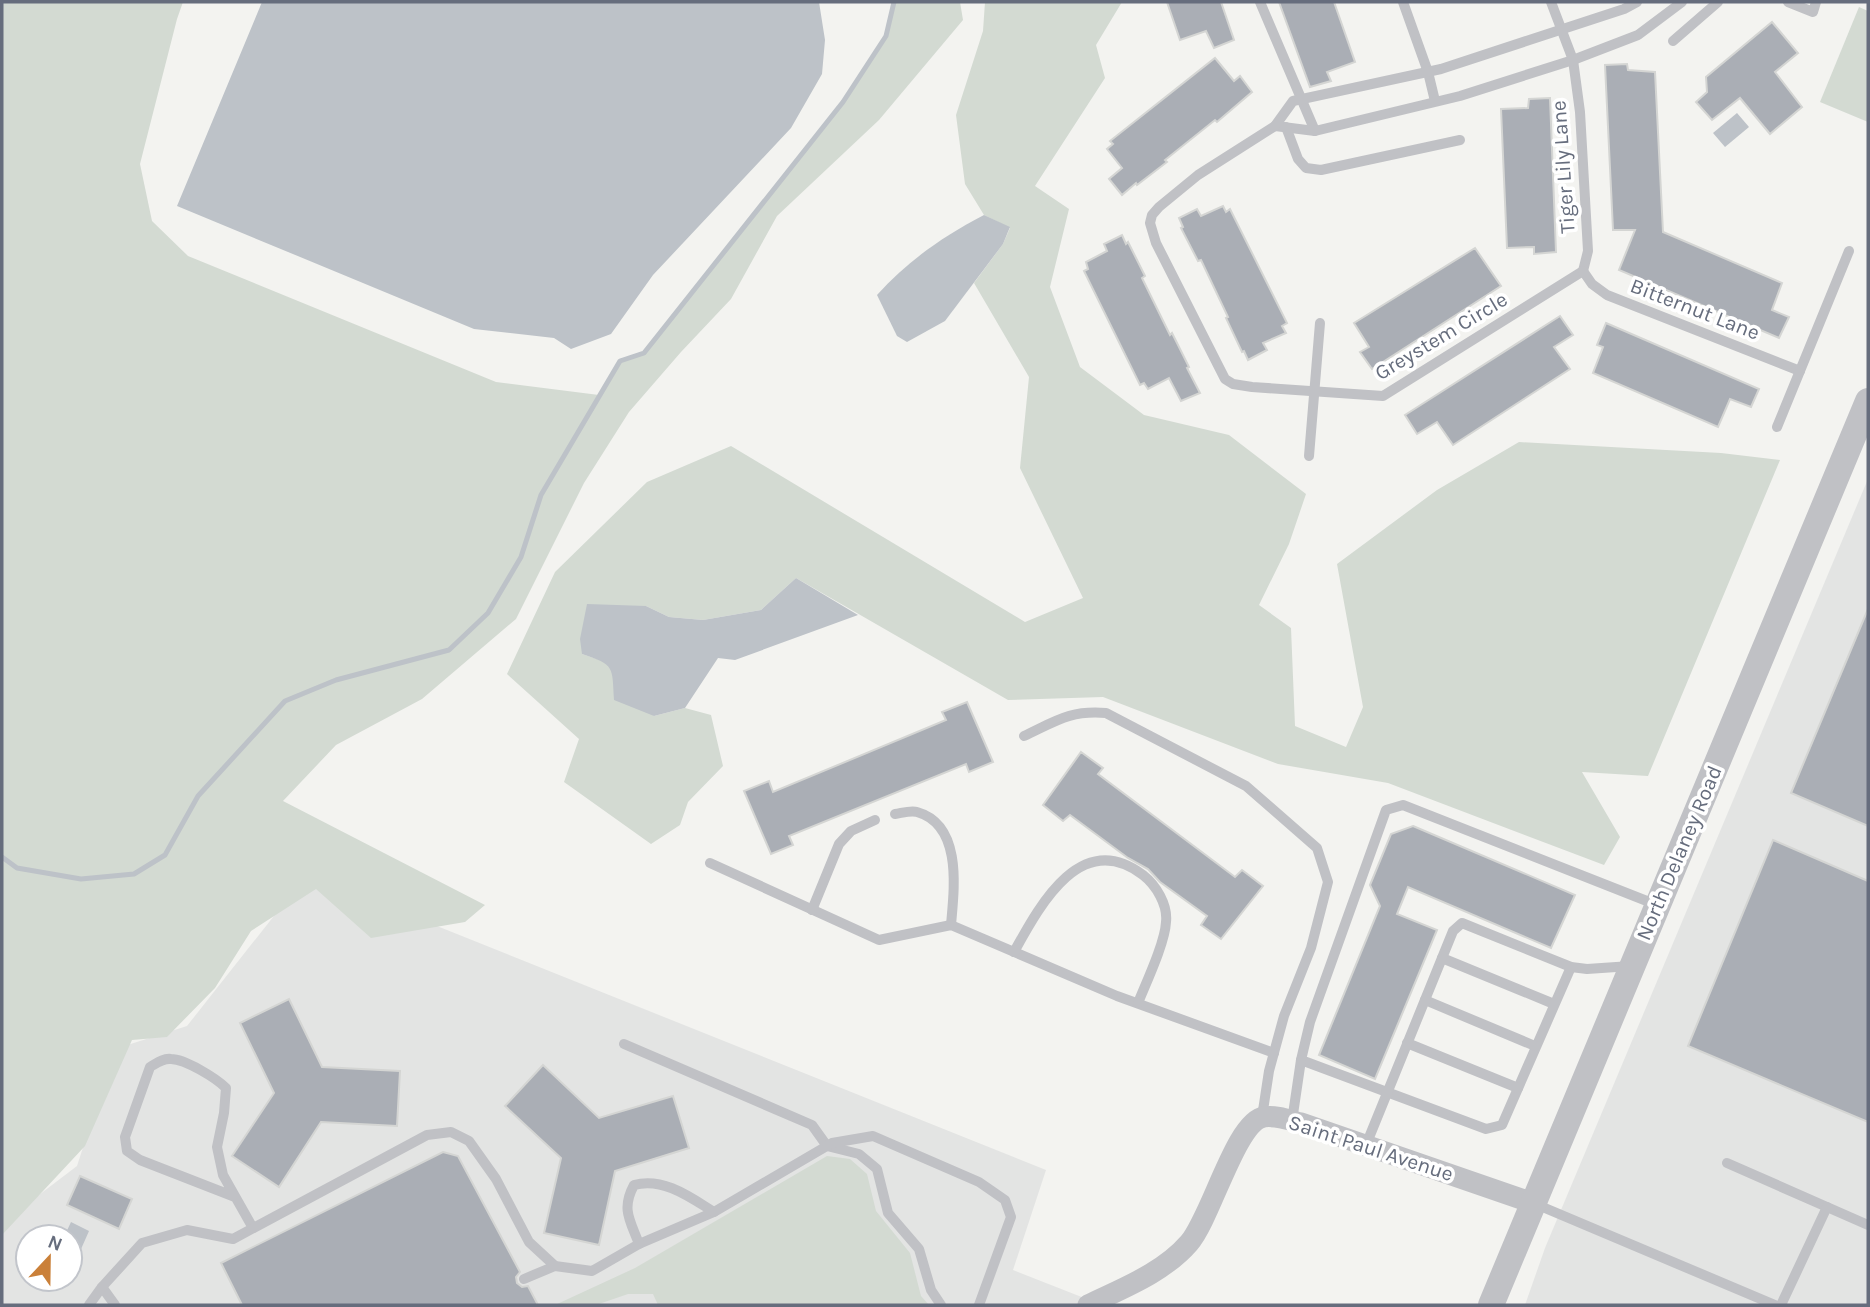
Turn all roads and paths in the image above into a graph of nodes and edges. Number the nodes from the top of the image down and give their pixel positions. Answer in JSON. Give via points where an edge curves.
{"nodes":[{"id":1,"x":1260,"y":2,"type":"edge"},
{"id":2,"x":1402,"y":2,"type":"edge"},
{"id":3,"x":1550,"y":2,"type":"edge"},
{"id":4,"x":1637,"y":2,"type":"edge"},
{"id":5,"x":1682,"y":2,"type":"edge"},
{"id":6,"x":1718,"y":2,"type":"edge"},
{"id":7,"x":1788,"y":2,"type":"edge"},
{"id":8,"x":1816,"y":2,"type":"edge"},
{"id":9,"x":1561,"y":29,"type":"junction"},
{"id":10,"x":1673,"y":41,"type":"dead end"},
{"id":11,"x":1573,"y":60,"type":"junction"},
{"id":12,"x":1428,"y":72,"type":"junction"},
{"id":13,"x":1301,"y":100,"type":"junction"},
{"id":14,"x":1435,"y":102,"type":"junction"},
{"id":15,"x":1280,"y":126,"type":"junction"},
{"id":16,"x":1315,"y":131,"type":"junction"},
{"id":17,"x":1460,"y":140,"type":"dead end"},
{"id":18,"x":1849,"y":251,"type":"dead end"},
{"id":19,"x":1583,"y":271,"type":"junction"},
{"id":20,"x":1320,"y":323,"type":"dead end"},
{"id":21,"x":1800,"y":371,"type":"junction"},
{"id":22,"x":1313,"y":392,"type":"junction"},
{"id":23,"x":1868,"y":403,"type":"edge"},
{"id":24,"x":1777,"y":427,"type":"dead end"},
{"id":25,"x":1309,"y":456,"type":"dead end"},
{"id":26,"x":1024,"y":736,"type":"dead end"},
{"id":27,"x":895,"y":814,"type":"dead end"},
{"id":28,"x":875,"y":820,"type":"dead end"},
{"id":29,"x":710,"y":863,"type":"dead end"},
{"id":30,"x":1657,"y":905,"type":"junction"},
{"id":31,"x":813,"y":910,"type":"junction"},
{"id":32,"x":951,"y":926,"type":"junction"},
{"id":33,"x":1014,"y":952,"type":"junction"},
{"id":34,"x":1442,"y":958,"type":"junction"},
{"id":35,"x":1632,"y":966,"type":"junction"},
{"id":36,"x":1571,"y":967,"type":"junction"},
{"id":37,"x":1425,"y":1000,"type":"junction"},
{"id":38,"x":1138,"y":1003,"type":"junction"},
{"id":39,"x":1554,"y":1004,"type":"junction"},
{"id":40,"x":1407,"y":1043,"type":"junction"},
{"id":41,"x":624,"y":1044,"type":"dead end"},
{"id":42,"x":1535,"y":1046,"type":"junction"},
{"id":43,"x":1274,"y":1054,"type":"junction"},
{"id":44,"x":1301,"y":1060,"type":"junction"},
{"id":45,"x":1518,"y":1088,"type":"junction"},
{"id":46,"x":1388,"y":1091,"type":"junction"},
{"id":47,"x":1262,"y":1116,"type":"junction"},
{"id":48,"x":1292,"y":1121,"type":"junction"},
{"id":49,"x":1366,"y":1145,"type":"junction"},
{"id":50,"x":827,"y":1146,"type":"junction"},
{"id":51,"x":1727,"y":1163,"type":"dead end"},
{"id":52,"x":235,"y":1197,"type":"junction"},
{"id":53,"x":1533,"y":1203,"type":"junction"},
{"id":54,"x":1827,"y":1207,"type":"junction"},
{"id":55,"x":714,"y":1212,"type":"junction"},
{"id":56,"x":1868,"y":1225,"type":"edge"},
{"id":57,"x":253,"y":1228,"type":"junction"},
{"id":58,"x":639,"y":1244,"type":"junction"},
{"id":59,"x":555,"y":1266,"type":"junction"},
{"id":60,"x":524,"y":1279,"type":"dead end"},
{"id":61,"x":102,"y":1287,"type":"junction"},
{"id":62,"x":89,"y":1305,"type":"edge"},
{"id":63,"x":115,"y":1305,"type":"edge"},
{"id":64,"x":941,"y":1305,"type":"edge"},
{"id":65,"x":979,"y":1305,"type":"edge"},
{"id":66,"x":1088,"y":1305,"type":"edge"},
{"id":67,"x":1490,"y":1305,"type":"edge"},
{"id":68,"x":1775,"y":1305,"type":"edge"},
{"id":69,"x":1781,"y":1305,"type":"edge"}],
"edges":[{"from":1,"to":13,"type":"lane"},
{"from":2,"to":12,"type":"lane"},
{"from":3,"to":9,"type":"lane","name":"Tiger Lily Lane"},
{"from":4,"to":9,"type":"lane"},
{"from":5,"to":11,"type":"lane","via":[[1638,35]]},
{"from":6,"to":10,"type":"lane"},
{"from":7,"to":8,"type":"lane","via":[[1813,12]]},
{"from":9,"to":11,"type":"lane","name":"Tiger Lily Lane"},
{"from":9,"to":12,"type":"lane"},
{"from":11,"to":14,"type":"lane"},
{"from":11,"to":19,"type":"lane","name":"Tiger Lily Lane","via":[[1588,251]]},
{"from":12,"to":13,"type":"lane"},
{"from":12,"to":14,"type":"lane"},
{"from":13,"to":15,"type":"lane","name":"Greystem Circle","via":[[1293,101]]},
{"from":13,"to":16,"type":"lane"},
{"from":14,"to":16,"type":"lane"},
{"from":15,"to":16,"type":"lane"},
{"from":15,"to":17,"type":"lane","via":[[1306,168],[1321,170]]},
{"from":15,"to":22,"type":"lane","name":"Greystem Circle","via":[[1198,175],[1159,206],[1150,223],[1225,379],[1252,387]]},
{"from":18,"to":21,"type":"lane"},
{"from":19,"to":21,"type":"lane","name":"Bitternut Lane","via":[[1607,295]]},
{"from":19,"to":22,"type":"lane","name":"Greystem Circle","via":[[1383,396]]},
{"from":20,"to":22,"type":"lane"},
{"from":21,"to":24,"type":"lane"},
{"from":22,"to":25,"type":"lane"},
{"from":23,"to":30,"type":"street","name":"North Delaney Road"},
{"from":26,"to":43,"type":"lane","via":[[1066,716],[1084,711],[1106,713],[1246,786],[1317,848],[1328,882],[1326,895]]},
{"from":27,"to":32,"type":"lane","via":[[917,812],[940,826],[952,854]]},
{"from":28,"to":31,"type":"lane","via":[[851,831],[839,845]]},
{"from":29,"to":31,"type":"lane"},
{"from":30,"to":35,"type":"street","name":"North Delaney Road"},
{"from":30,"to":44,"type":"lane","via":[[1403,805],[1386,810],[1310,1022]]},
{"from":31,"to":32,"type":"lane","via":[[879,940]]},
{"from":32,"to":33,"type":"lane"},
{"from":33,"to":38,"type":"lane"},
{"from":33,"to":38,"type":"lane","via":[[1037,910],[1074,870],[1093,860],[1129,864],[1163,900],[1166,922]]},
{"from":34,"to":36,"type":"lane","via":[[1453,931],[1462,923]]},
{"from":34,"to":37,"type":"lane"},
{"from":34,"to":39,"type":"lane"},
{"from":35,"to":36,"type":"lane"},
{"from":35,"to":53,"type":"street","name":"North Delaney Road"},
{"from":36,"to":39,"type":"lane"},
{"from":37,"to":40,"type":"lane"},
{"from":37,"to":42,"type":"lane"},
{"from":38,"to":43,"type":"lane"},
{"from":39,"to":42,"type":"lane"},
{"from":40,"to":45,"type":"lane"},
{"from":40,"to":46,"type":"lane"},
{"from":41,"to":50,"type":"lane","via":[[811,1125]]},
{"from":42,"to":45,"type":"lane"},
{"from":43,"to":47,"type":"lane"},
{"from":44,"to":46,"type":"lane"},
{"from":44,"to":48,"type":"lane"},
{"from":45,"to":46,"type":"lane","via":[[1502,1125],[1486,1129]]},
{"from":46,"to":49,"type":"lane"},
{"from":47,"to":48,"type":"street","name":"Saint Paul Avenue"},
{"from":47,"to":66,"type":"street","name":"Saint Paul Avenue","via":[[1241,1135],[1211,1207],[1189,1243],[1158,1269]]},
{"from":48,"to":49,"type":"street","name":"Saint Paul Avenue"},
{"from":49,"to":53,"type":"street","name":"Saint Paul Avenue"},
{"from":50,"to":55,"type":"lane"},
{"from":50,"to":64,"type":"lane","via":[[859,1154],[877,1169],[888,1213],[919,1249],[931,1290]]},
{"from":50,"to":65,"type":"lane","via":[[873,1136],[979,1182],[1005,1200],[1011,1217]]},
{"from":51,"to":54,"type":"lane"},
{"from":52,"to":52,"type":"lane","via":[[223,1175],[217,1147],[226,1088],[173,1058],[150,1067],[125,1137],[127,1151]]},
{"from":52,"to":57,"type":"lane"},
{"from":53,"to":67,"type":"street","name":"North Delaney Road"},
{"from":53,"to":68,"type":"lane"},
{"from":54,"to":56,"type":"lane"},
{"from":54,"to":69,"type":"lane"},
{"from":55,"to":58,"type":"lane"},
{"from":55,"to":58,"type":"lane","via":[[664,1184],[649,1181],[635,1185],[626,1210]]},
{"from":57,"to":59,"type":"lane","via":[[427,1135],[451,1132],[469,1141],[496,1179],[529,1242]]},
{"from":57,"to":61,"type":"lane","via":[[233,1239],[187,1230],[142,1243]]},
{"from":58,"to":59,"type":"lane","via":[[592,1270]]},
{"from":59,"to":60,"type":"lane"},
{"from":61,"to":62,"type":"lane"},
{"from":61,"to":63,"type":"lane"}]}
